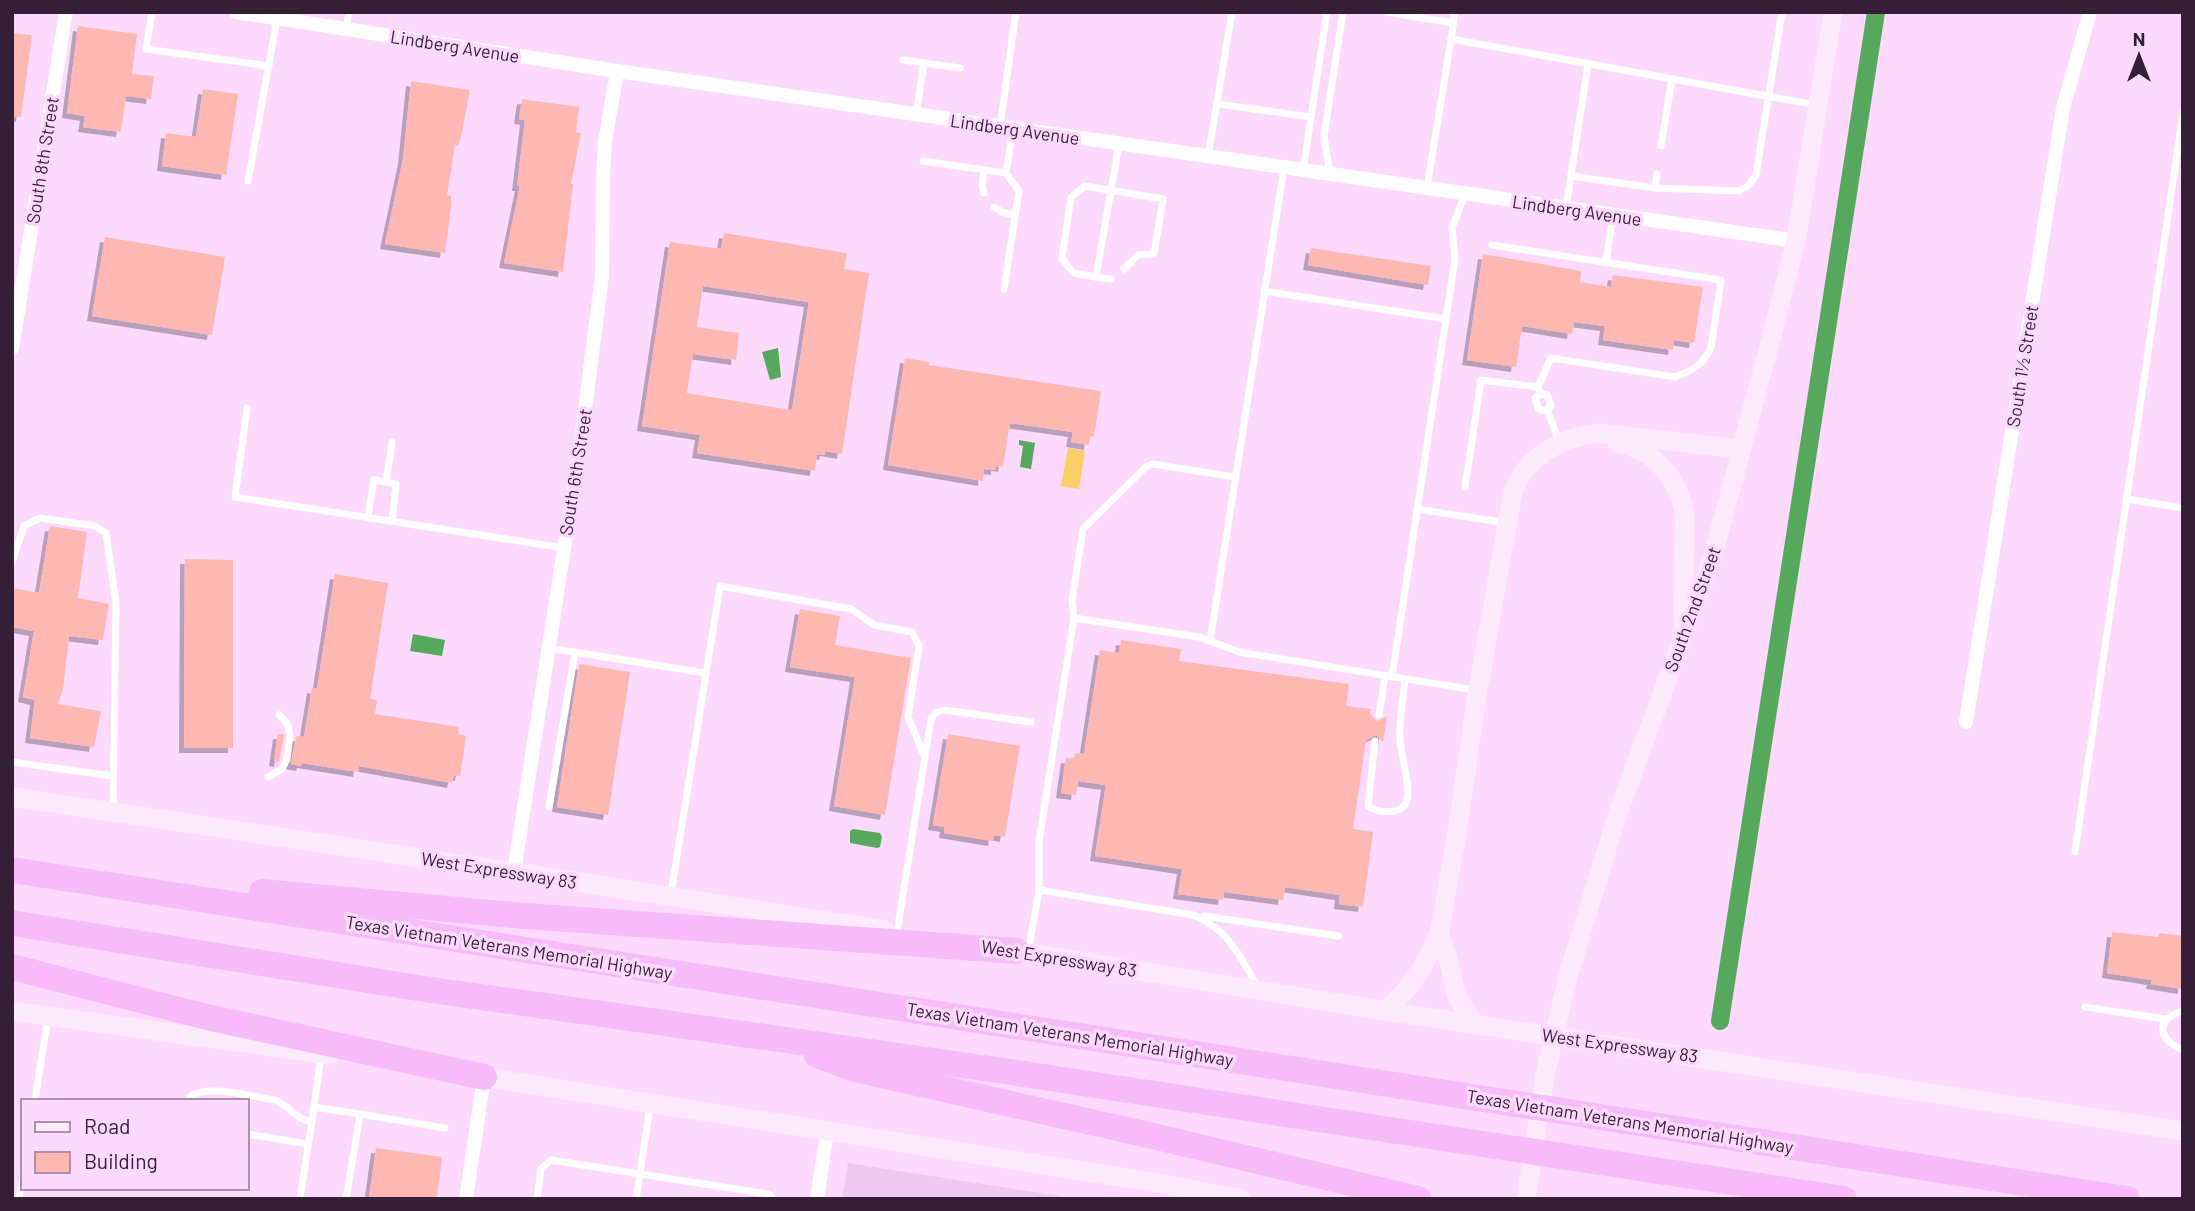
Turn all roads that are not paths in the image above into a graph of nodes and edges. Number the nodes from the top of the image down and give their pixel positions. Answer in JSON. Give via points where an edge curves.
{"nodes":[{"id":1,"x":66,"y":12,"type":"edge"},
{"id":2,"x":152,"y":12,"type":"edge"},
{"id":3,"x":236,"y":12,"type":"edge"},
{"id":4,"x":349,"y":12,"type":"edge"},
{"id":5,"x":1016,"y":12,"type":"edge"},
{"id":6,"x":1232,"y":12,"type":"edge"},
{"id":7,"x":1327,"y":12,"type":"edge"},
{"id":8,"x":1343,"y":12,"type":"edge"},
{"id":9,"x":1386,"y":12,"type":"edge"},
{"id":10,"x":1455,"y":12,"type":"edge"},
{"id":11,"x":1782,"y":12,"type":"edge"},
{"id":12,"x":1833,"y":12,"type":"edge"},
{"id":13,"x":2090,"y":12,"type":"edge"},
{"id":14,"x":277,"y":19,"type":"junction"},
{"id":15,"x":1453,"y":23,"type":"junction"},
{"id":16,"x":346,"y":29,"type":"junction"},
{"id":17,"x":1451,"y":39,"type":"junction"},
{"id":18,"x":903,"y":60,"type":"dead end"},
{"id":19,"x":924,"y":63,"type":"junction"},
{"id":20,"x":1588,"y":64,"type":"junction"},
{"id":21,"x":269,"y":66,"type":"junction"},
{"id":22,"x":960,"y":68,"type":"dead end"},
{"id":23,"x":617,"y":71,"type":"junction"},
{"id":24,"x":1672,"y":79,"type":"junction"},
{"id":25,"x":1770,"y":96,"type":"junction"},
{"id":26,"x":1217,"y":104,"type":"junction"},
{"id":27,"x":1818,"y":105,"type":"junction"},
{"id":28,"x":2183,"y":113,"type":"edge"},
{"id":29,"x":916,"y":115,"type":"junction"},
{"id":30,"x":1311,"y":117,"type":"junction"},
{"id":31,"x":1007,"y":128,"type":"junction"},
{"id":32,"x":1119,"y":144,"type":"junction"},
{"id":33,"x":1661,"y":146,"type":"dead end"},
{"id":34,"x":1208,"y":157,"type":"junction"},
{"id":35,"x":923,"y":161,"type":"dead end"},
{"id":36,"x":1284,"y":168,"type":"junction"},
{"id":37,"x":984,"y":170,"type":"junction"},
{"id":38,"x":1303,"y":171,"type":"junction"},
{"id":39,"x":1006,"y":173,"type":"junction"},
{"id":40,"x":1330,"y":174,"type":"junction"},
{"id":41,"x":1657,"y":174,"type":"dead end"},
{"id":42,"x":1571,"y":176,"type":"junction"},
{"id":43,"x":248,"y":181,"type":"dead end"},
{"id":44,"x":1427,"y":188,"type":"junction"},
{"id":45,"x":1655,"y":188,"type":"junction"},
{"id":46,"x":1111,"y":190,"type":"junction"},
{"id":47,"x":984,"y":193,"type":"dead end"},
{"id":48,"x":1465,"y":194,"type":"junction"},
{"id":49,"x":994,"y":207,"type":"dead end"},
{"id":50,"x":1566,"y":208,"type":"junction"},
{"id":51,"x":1015,"y":215,"type":"junction"},
{"id":52,"x":1613,"y":215,"type":"junction"},
{"id":53,"x":1796,"y":241,"type":"junction"},
{"id":54,"x":1492,"y":245,"type":"dead end"},
{"id":55,"x":1606,"y":262,"type":"junction"},
{"id":56,"x":1124,"y":269,"type":"dead end"},
{"id":57,"x":1096,"y":277,"type":"junction"},
{"id":58,"x":1111,"y":279,"type":"dead end"},
{"id":59,"x":1004,"y":289,"type":"dead end"},
{"id":60,"x":1264,"y":291,"type":"junction"},
{"id":61,"x":1446,"y":320,"type":"junction"},
{"id":62,"x":12,"y":349,"type":"edge"},
{"id":63,"x":1539,"y":390,"type":"junction"},
{"id":64,"x":247,"y":408,"type":"dead end"},
{"id":65,"x":392,"y":442,"type":"dead end"},
{"id":66,"x":1560,"y":443,"type":"junction"},
{"id":67,"x":1741,"y":449,"type":"junction"},
{"id":68,"x":1234,"y":477,"type":"junction"},
{"id":69,"x":386,"y":482,"type":"junction"},
{"id":70,"x":1465,"y":487,"type":"dead end"},
{"id":71,"x":2127,"y":499,"type":"junction"},
{"id":72,"x":1512,"y":501,"type":"junction"},
{"id":73,"x":2183,"y":508,"type":"edge"},
{"id":74,"x":1417,"y":509,"type":"junction"},
{"id":75,"x":368,"y":517,"type":"junction"},
{"id":76,"x":392,"y":521,"type":"junction"},
{"id":77,"x":1508,"y":523,"type":"junction"},
{"id":78,"x":564,"y":548,"type":"junction"},
{"id":79,"x":12,"y":562,"type":"edge"},
{"id":80,"x":1074,"y":618,"type":"junction"},
{"id":81,"x":1682,"y":637,"type":"junction"},
{"id":82,"x":1210,"y":641,"type":"junction"},
{"id":83,"x":548,"y":648,"type":"junction"},
{"id":84,"x":575,"y":652,"type":"junction"},
{"id":85,"x":705,"y":673,"type":"junction"},
{"id":86,"x":1389,"y":677,"type":"junction"},
{"id":87,"x":1405,"y":679,"type":"junction"},
{"id":88,"x":1478,"y":690,"type":"junction"},
{"id":89,"x":279,"y":715,"type":"dead end"},
{"id":90,"x":1379,"y":715,"type":"dead end"},
{"id":91,"x":1966,"y":722,"type":"dead end"},
{"id":92,"x":1031,"y":723,"type":"dead end"},
{"id":93,"x":1375,"y":741,"type":"dead end"},
{"id":94,"x":925,"y":758,"type":"junction"},
{"id":95,"x":12,"y":762,"type":"edge"},
{"id":96,"x":113,"y":776,"type":"junction"},
{"id":97,"x":268,"y":777,"type":"dead end"},
{"id":98,"x":12,"y":797,"type":"edge"},
{"id":99,"x":549,"y":807,"type":"dead end"},
{"id":100,"x":113,"y":812,"type":"junction"},
{"id":101,"x":2075,"y":852,"type":"dead end"},
{"id":102,"x":12,"y":868,"type":"edge"},
{"id":103,"x":514,"y":872,"type":"junction"},
{"id":104,"x":1039,"y":890,"type":"junction"},
{"id":105,"x":670,"y":896,"type":"junction"},
{"id":106,"x":1192,"y":915,"type":"junction"},
{"id":107,"x":12,"y":923,"type":"edge"},
{"id":108,"x":897,"y":932,"type":"junction"},
{"id":109,"x":1439,"y":934,"type":"junction"},
{"id":110,"x":1338,"y":936,"type":"dead end"},
{"id":111,"x":1023,"y":952,"type":"junction"},
{"id":112,"x":12,"y":967,"type":"edge"},
{"id":113,"x":1260,"y":990,"type":"junction"},
{"id":114,"x":2085,"y":1007,"type":"dead end"},
{"id":115,"x":12,"y":1011,"type":"edge"},
{"id":116,"x":1386,"y":1011,"type":"junction"},
{"id":117,"x":2179,"y":1012,"type":"dead end"},
{"id":118,"x":48,"y":1016,"type":"junction"},
{"id":119,"x":2165,"y":1019,"type":"junction"},
{"id":120,"x":1474,"y":1024,"type":"junction"},
{"id":121,"x":769,"y":1038,"type":"junction"},
{"id":122,"x":2183,"y":1050,"type":"edge"},
{"id":123,"x":321,"y":1054,"type":"junction"},
{"id":124,"x":485,"y":1077,"type":"junction"},
{"id":125,"x":34,"y":1099,"type":"edge"},
{"id":126,"x":190,"y":1099,"type":"edge"},
{"id":127,"x":651,"y":1104,"type":"junction"},
{"id":128,"x":314,"y":1107,"type":"junction"},
{"id":129,"x":360,"y":1114,"type":"junction"},
{"id":130,"x":312,"y":1122,"type":"junction"},
{"id":131,"x":445,"y":1128,"type":"dead end"},
{"id":132,"x":2183,"y":1131,"type":"edge"},
{"id":133,"x":827,"y":1132,"type":"junction"},
{"id":134,"x":248,"y":1134,"type":"edge"},
{"id":135,"x":309,"y":1143,"type":"junction"},
{"id":136,"x":640,"y":1174,"type":"junction"},
{"id":137,"x":300,"y":1199,"type":"edge"},
{"id":138,"x":346,"y":1199,"type":"edge"},
{"id":139,"x":466,"y":1199,"type":"edge"},
{"id":140,"x":537,"y":1199,"type":"edge"},
{"id":141,"x":636,"y":1199,"type":"edge"},
{"id":142,"x":773,"y":1199,"type":"edge"},
{"id":143,"x":817,"y":1199,"type":"edge"},
{"id":144,"x":1241,"y":1199,"type":"edge"},
{"id":145,"x":1418,"y":1199,"type":"edge"},
{"id":146,"x":1526,"y":1199,"type":"edge"},
{"id":147,"x":1844,"y":1199,"type":"edge"},
{"id":148,"x":2127,"y":1199,"type":"edge"}],
"edges":[{"from":1,"to":62,"type":"street","name":"South 8th Street"},
{"from":2,"to":21,"type":"lane","via":[[146,49]]},
{"from":3,"to":14,"type":"street","name":"Lindberg Avenue"},
{"from":4,"to":16,"type":"lane"},
{"from":5,"to":31,"type":"lane"},
{"from":6,"to":26,"type":"lane"},
{"from":7,"to":30,"type":"lane"},
{"from":8,"to":40,"type":"lane","via":[[1324,136]]},
{"from":9,"to":15,"type":"lane"},
{"from":10,"to":15,"type":"lane"},
{"from":11,"to":25,"type":"lane"},
{"from":12,"to":27,"type":"main road","name":"South 2nd Street"},
{"from":13,"to":91,"type":"street","name":"South 1½ Street","via":[[2063,108]]},
{"from":14,"to":16,"type":"street","name":"Lindberg Avenue"},
{"from":14,"to":21,"type":"lane"},
{"from":15,"to":17,"type":"lane"},
{"from":16,"to":23,"type":"street","name":"Lindberg Avenue"},
{"from":17,"to":20,"type":"lane"},
{"from":17,"to":44,"type":"lane"},
{"from":18,"to":19,"type":"lane"},
{"from":19,"to":22,"type":"lane"},
{"from":19,"to":29,"type":"lane"},
{"from":20,"to":24,"type":"lane"},
{"from":20,"to":42,"type":"lane"},
{"from":21,"to":43,"type":"lane"},
{"from":23,"to":29,"type":"street","name":"Lindberg Avenue"},
{"from":23,"to":78,"type":"street","name":"South 6th Street","via":[[603,175],[602,276]]},
{"from":24,"to":25,"type":"lane"},
{"from":24,"to":33,"type":"lane"},
{"from":25,"to":27,"type":"lane"},
{"from":25,"to":45,"type":"lane","via":[[1756,175],[1748,186],[1738,191]]},
{"from":26,"to":30,"type":"lane"},
{"from":26,"to":34,"type":"lane"},
{"from":27,"to":53,"type":"main road","name":"South 2nd Street"},
{"from":28,"to":71,"type":"lane"},
{"from":29,"to":31,"type":"street","name":"Lindberg Avenue"},
{"from":30,"to":38,"type":"lane"},
{"from":31,"to":32,"type":"street","name":"Lindberg Avenue"},
{"from":31,"to":39,"type":"lane"},
{"from":32,"to":34,"type":"street","name":"Lindberg Avenue"},
{"from":32,"to":46,"type":"lane"},
{"from":34,"to":36,"type":"street","name":"Lindberg Avenue"},
{"from":35,"to":37,"type":"lane"},
{"from":36,"to":38,"type":"street","name":"Lindberg Avenue"},
{"from":36,"to":60,"type":"lane"},
{"from":37,"to":39,"type":"lane"},
{"from":37,"to":47,"type":"lane"},
{"from":38,"to":40,"type":"street","name":"Lindberg Avenue"},
{"from":39,"to":51,"type":"lane","via":[[1019,191]]},
{"from":40,"to":44,"type":"street","name":"Lindberg Avenue"},
{"from":41,"to":45,"type":"lane"},
{"from":42,"to":45,"type":"lane"},
{"from":42,"to":50,"type":"lane"},
{"from":44,"to":48,"type":"street","name":"Lindberg Avenue"},
{"from":46,"to":56,"type":"lane","via":[[1163,199],[1154,254],[1139,255]]},
{"from":46,"to":57,"type":"lane"},
{"from":46,"to":57,"type":"lane","via":[[1086,186],[1071,197],[1062,258],[1073,273]]},
{"from":48,"to":50,"type":"street","name":"Lindberg Avenue"},
{"from":48,"to":61,"type":"lane","via":[[1452,229],[1455,259]]},
{"from":49,"to":51,"type":"lane"},
{"from":50,"to":52,"type":"street","name":"Lindberg Avenue"},
{"from":51,"to":59,"type":"lane"},
{"from":52,"to":53,"type":"street","name":"Lindberg Avenue"},
{"from":52,"to":55,"type":"lane"},
{"from":53,"to":67,"type":"main road","name":"South 2nd Street"},
{"from":54,"to":55,"type":"lane"},
{"from":55,"to":63,"type":"lane","via":[[1721,280],[1707,357],[1675,377],[1551,358]]},
{"from":57,"to":58,"type":"lane"},
{"from":60,"to":61,"type":"lane"},
{"from":60,"to":68,"type":"lane"},
{"from":61,"to":74,"type":"lane"},
{"from":63,"to":66,"type":"lane","via":[[1535,398],[1539,410],[1547,411]]},
{"from":63,"to":70,"type":"lane","via":[[1481,380]]},
{"from":64,"to":75,"type":"lane","via":[[235,497]]},
{"from":65,"to":69,"type":"lane"},
{"from":66,"to":67,"type":"main road","via":[[1598,433]]},
{"from":66,"to":72,"type":"main road","via":[[1524,472]]},
{"from":67,"to":81,"type":"main road","name":"South 2nd Street","via":[[1713,556]]},
{"from":68,"to":80,"type":"lane","via":[[1161,464],[1146,467],[1083,529],[1072,601]]},
{"from":68,"to":82,"type":"lane"},
{"from":69,"to":75,"type":"lane","via":[[373,480]]},
{"from":69,"to":76,"type":"lane","via":[[396,484]]},
{"from":71,"to":73,"type":"lane"},
{"from":71,"to":101,"type":"lane"},
{"from":72,"to":77,"type":"main road"},
{"from":72,"to":81,"type":"main road","via":[[1542,469],[1581,444],[1621,443],[1659,463],[1677,486],[1685,515]]},
{"from":74,"to":77,"type":"lane"},
{"from":74,"to":86,"type":"lane"},
{"from":75,"to":76,"type":"lane"},
{"from":76,"to":78,"type":"lane"},
{"from":77,"to":88,"type":"main road"},
{"from":78,"to":83,"type":"street","name":"South 6th Street"},
{"from":79,"to":96,"type":"lane","via":[[24,526],[40,518],[95,526],[106,533],[116,603]]},
{"from":80,"to":82,"type":"lane"},
{"from":80,"to":104,"type":"lane","via":[[1038,841]]},
{"from":81,"to":146,"type":"main road","name":"South 2nd Street","via":[[1618,813],[1569,973],[1545,1075]]},
{"from":82,"to":86,"type":"lane","via":[[1239,652]]},
{"from":83,"to":84,"type":"lane"},
{"from":83,"to":103,"type":"street","name":"South 6th Street"},
{"from":84,"to":85,"type":"lane"},
{"from":84,"to":99,"type":"lane"},
{"from":85,"to":94,"type":"lane","via":[[720,586],[851,608],[874,625],[912,632],[916,638],[919,646],[908,717]]},
{"from":85,"to":105,"type":"lane"},
{"from":86,"to":87,"type":"lane"},
{"from":86,"to":90,"type":"lane"},
{"from":87,"to":88,"type":"lane"},
{"from":87,"to":93,"type":"lane","via":[[1399,736],[1407,802],[1388,812],[1368,806]]},
{"from":88,"to":109,"type":"main road"},
{"from":89,"to":97,"type":"lane","via":[[288,723],[290,734],[287,759],[282,769]]},
{"from":92,"to":94,"type":"lane","via":[[944,710],[931,719]]},
{"from":94,"to":108,"type":"lane"},
{"from":95,"to":96,"type":"lane"},
{"from":96,"to":100,"type":"lane"},
{"from":98,"to":100,"type":"main road","name":"West Expressway 83"},
{"from":100,"to":103,"type":"main road","name":"West Expressway 83"},
{"from":102,"to":111,"type":"highway","via":[[499,914]]},
{"from":102,"to":148,"type":"highway","name":"Texas Vietnam Veterans Memorial Highway"},
{"from":103,"to":105,"type":"main road","name":"West Expressway 83"},
{"from":104,"to":106,"type":"lane"},
{"from":104,"to":111,"type":"lane"},
{"from":105,"to":108,"type":"main road","name":"West Expressway 83"},
{"from":106,"to":110,"type":"lane"},
{"from":106,"to":113,"type":"lane","via":[[1222,931]]},
{"from":107,"to":121,"type":"highway"},
{"from":108,"to":111,"type":"main road","name":"West Expressway 83"},
{"from":109,"to":116,"type":"main road","via":[[1422,968]]},
{"from":109,"to":120,"type":"main road","via":[[1456,994]]},
{"from":111,"to":113,"type":"main road","name":"West Expressway 83"},
{"from":112,"to":124,"type":"highway","via":[[208,1017]]},
{"from":113,"to":116,"type":"main road","name":"West Expressway 83"},
{"from":114,"to":119,"type":"lane"},
{"from":115,"to":118,"type":"main road"},
{"from":116,"to":120,"type":"main road","name":"West Expressway 83"},
{"from":117,"to":119,"type":"lane"},
{"from":118,"to":123,"type":"main road"},
{"from":118,"to":125,"type":"lane"},
{"from":119,"to":122,"type":"lane","via":[[2163,1035],[2170,1045]]},
{"from":120,"to":132,"type":"main road","name":"West Expressway 83"},
{"from":121,"to":145,"type":"highway","via":[[855,1069]]},
{"from":121,"to":147,"type":"highway"},
{"from":123,"to":124,"type":"main road"},
{"from":123,"to":128,"type":"lane"},
{"from":124,"to":127,"type":"main road"},
{"from":124,"to":139,"type":"street"},
{"from":126,"to":130,"type":"lane","via":[[210,1090],[275,1100],[297,1118]]},
{"from":127,"to":133,"type":"main road"},
{"from":127,"to":136,"type":"lane"},
{"from":128,"to":129,"type":"lane"},
{"from":128,"to":130,"type":"lane"},
{"from":129,"to":131,"type":"lane"},
{"from":129,"to":138,"type":"lane"},
{"from":130,"to":135,"type":"lane"},
{"from":133,"to":143,"type":"street"},
{"from":133,"to":144,"type":"main road"},
{"from":134,"to":135,"type":"lane"},
{"from":135,"to":137,"type":"lane"},
{"from":136,"to":140,"type":"lane","via":[[551,1160],[541,1169]]},
{"from":136,"to":141,"type":"lane"},
{"from":136,"to":142,"type":"lane","via":[[769,1194]]}]}
